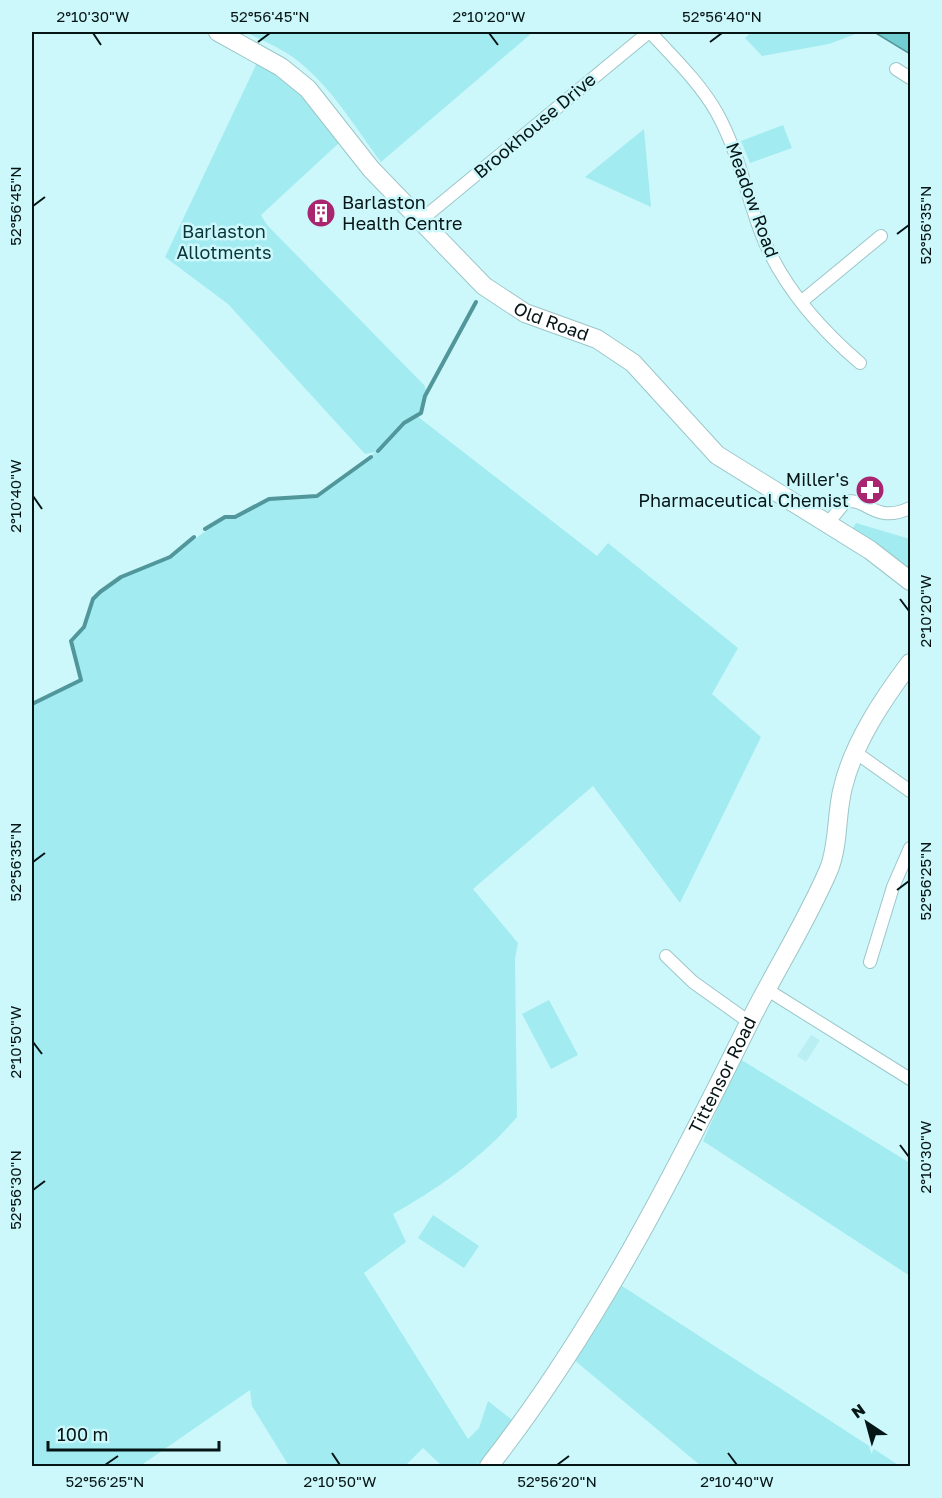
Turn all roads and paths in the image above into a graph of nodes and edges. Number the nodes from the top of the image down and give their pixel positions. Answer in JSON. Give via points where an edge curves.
{"nodes":[{"id":1,"x":218,"y":32,"type":"edge"},
{"id":2,"x":649,"y":32,"type":"edge"},
{"id":3,"x":896,"y":69,"type":"dead end"},
{"id":4,"x":910,"y":78,"type":"edge"},
{"id":5,"x":422,"y":220,"type":"junction"},
{"id":6,"x":881,"y":236,"type":"dead end"},
{"id":7,"x":801,"y":302,"type":"junction"},
{"id":8,"x":860,"y":363,"type":"dead end"},
{"id":9,"x":910,"y":508,"type":"edge"},
{"id":10,"x":828,"y":523,"type":"junction"},
{"id":11,"x":910,"y":581,"type":"edge"},
{"id":12,"x":910,"y":663,"type":"edge"},
{"id":13,"x":855,"y":752,"type":"junction"},
{"id":14,"x":910,"y":791,"type":"edge"},
{"id":15,"x":910,"y":848,"type":"edge"},
{"id":16,"x":666,"y":956,"type":"dead end"},
{"id":17,"x":870,"y":962,"type":"dead end"},
{"id":18,"x":766,"y":989,"type":"junction"},
{"id":19,"x":749,"y":1022,"type":"junction"},
{"id":20,"x":910,"y":1079,"type":"edge"},
{"id":21,"x":489,"y":1467,"type":"edge"}],
"edges":[{"from":1,"to":5,"type":"street","name":"Old Road","via":[[281,67],[308,89],[371,169]]},
{"from":2,"to":5,"type":"street","name":"Brookhouse Drive"},
{"from":2,"to":7,"type":"street","name":"Meadow Road","via":[[716,112],[770,253]]},
{"from":3,"to":4,"type":"street"},
{"from":5,"to":10,"type":"street","name":"Old Road","via":[[484,286],[525,314],[567,327],[616,350],[633,363],[717,455]]},
{"from":6,"to":7,"type":"street"},
{"from":7,"to":8,"type":"street","name":"Meadow Road"},
{"from":9,"to":10,"type":"street","via":[[883,513],[846,501]]},
{"from":10,"to":11,"type":"street","name":"Old Road"},
{"from":12,"to":13,"type":"street","name":"Tittensor Road"},
{"from":13,"to":14,"type":"street"},
{"from":13,"to":18,"type":"street","name":"Tittensor Road","via":[[843,787],[830,866]]},
{"from":15,"to":17,"type":"street","via":[[893,887]]},
{"from":16,"to":19,"type":"street","via":[[693,982]]},
{"from":18,"to":19,"type":"street","name":"Tittensor Road"},
{"from":18,"to":20,"type":"street"},
{"from":19,"to":21,"type":"street","name":"Tittensor Road","via":[[697,1132],[625,1259],[528,1417]]}]}
